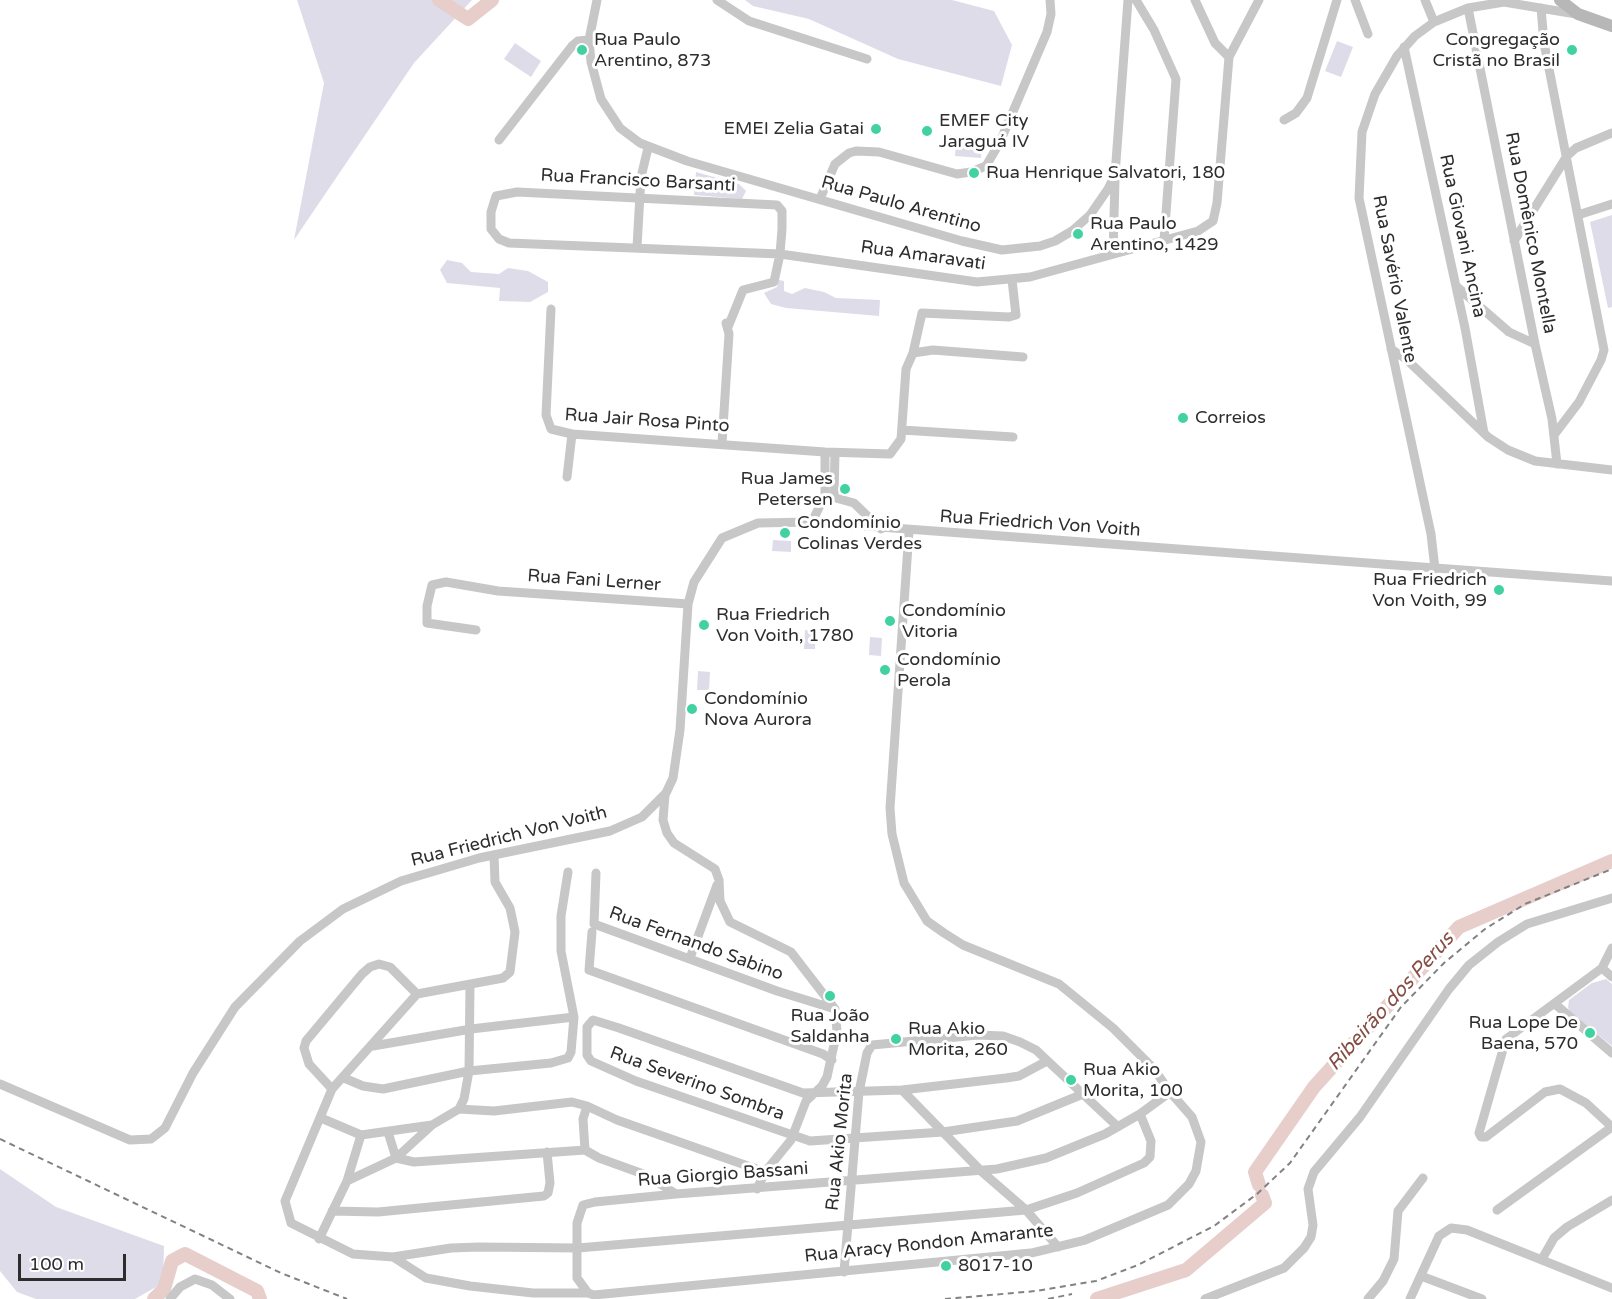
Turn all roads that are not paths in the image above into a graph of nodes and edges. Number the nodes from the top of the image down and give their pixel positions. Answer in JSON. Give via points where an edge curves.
{"nodes":[{"id":1,"x":597,"y":0,"type":"edge"},
{"id":2,"x":717,"y":0,"type":"edge"},
{"id":3,"x":1050,"y":0,"type":"edge"},
{"id":4,"x":1128,"y":0,"type":"edge"},
{"id":5,"x":1136,"y":0,"type":"edge"},
{"id":6,"x":1260,"y":0,"type":"edge"},
{"id":7,"x":1337,"y":0,"type":"edge"},
{"id":8,"x":1354,"y":0,"type":"edge"},
{"id":9,"x":1425,"y":0,"type":"edge"},
{"id":10,"x":1560,"y":0,"type":"edge"},
{"id":11,"x":1200,"y":2,"type":"edge"},
{"id":12,"x":1468,"y":8,"type":"junction"},
{"id":13,"x":1542,"y":8,"type":"junction"},
{"id":14,"x":1578,"y":15,"type":"junction"},
{"id":15,"x":1434,"y":22,"type":"junction"},
{"id":16,"x":1611,"y":29,"type":"edge"},
{"id":17,"x":1368,"y":34,"type":"dead end"},
{"id":18,"x":589,"y":40,"type":"junction"},
{"id":19,"x":1404,"y":47,"type":"junction"},
{"id":20,"x":1229,"y":57,"type":"junction"},
{"id":21,"x":867,"y":59,"type":"dead end"},
{"id":22,"x":1284,"y":120,"type":"dead end"},
{"id":23,"x":1612,"y":133,"type":"edge"},
{"id":24,"x":499,"y":140,"type":"dead end"},
{"id":25,"x":648,"y":148,"type":"junction"},
{"id":26,"x":1567,"y":156,"type":"junction"},
{"id":27,"x":1115,"y":175,"type":"junction"},
{"id":28,"x":639,"y":198,"type":"junction"},
{"id":29,"x":820,"y":199,"type":"junction"},
{"id":30,"x":1612,"y":204,"type":"edge"},
{"id":31,"x":1578,"y":215,"type":"junction"},
{"id":32,"x":499,"y":239,"type":"joint"},
{"id":33,"x":1164,"y":240,"type":"junction"},
{"id":34,"x":1515,"y":241,"type":"junction"},
{"id":35,"x":637,"y":247,"type":"junction"},
{"id":36,"x":780,"y":254,"type":"junction"},
{"id":37,"x":1113,"y":254,"type":"junction"},
{"id":38,"x":1011,"y":280,"type":"junction"},
{"id":39,"x":1456,"y":286,"type":"junction"},
{"id":40,"x":551,"y":309,"type":"dead end"},
{"id":41,"x":1535,"y":344,"type":"junction"},
{"id":42,"x":1391,"y":349,"type":"junction"},
{"id":43,"x":911,"y":354,"type":"junction"},
{"id":44,"x":1023,"y":357,"type":"dead end"},
{"id":45,"x":902,"y":430,"type":"junction"},
{"id":46,"x":1484,"y":433,"type":"junction"},
{"id":47,"x":572,"y":434,"type":"junction"},
{"id":48,"x":1554,"y":435,"type":"junction"},
{"id":49,"x":1013,"y":437,"type":"dead end"},
{"id":50,"x":722,"y":443,"type":"junction"},
{"id":51,"x":830,"y":453,"type":"junction"},
{"id":52,"x":1557,"y":464,"type":"junction"},
{"id":53,"x":1612,"y":470,"type":"edge"},
{"id":54,"x":567,"y":477,"type":"dead end"},
{"id":55,"x":829,"y":495,"type":"junction"},
{"id":56,"x":812,"y":522,"type":"junction"},
{"id":57,"x":881,"y":529,"type":"junction"},
{"id":58,"x":909,"y":531,"type":"junction"},
{"id":59,"x":1435,"y":569,"type":"junction"},
{"id":60,"x":1612,"y":581,"type":"edge"},
{"id":61,"x":688,"y":604,"type":"junction"},
{"id":62,"x":476,"y":630,"type":"dead end"},
{"id":63,"x":666,"y":794,"type":"junction"},
{"id":64,"x":494,"y":855,"type":"junction"},
{"id":65,"x":568,"y":872,"type":"dead end"},
{"id":66,"x":596,"y":873,"type":"dead end"},
{"id":67,"x":719,"y":880,"type":"junction"},
{"id":68,"x":1612,"y":898,"type":"edge"},
{"id":69,"x":592,"y":932,"type":"dead end"},
{"id":70,"x":1612,"y":948,"type":"edge"},
{"id":71,"x":690,"y":958,"type":"junction"},
{"id":72,"x":1602,"y":968,"type":"junction"},
{"id":73,"x":1612,"y":977,"type":"edge"},
{"id":74,"x":470,"y":985,"type":"junction"},
{"id":75,"x":417,"y":994,"type":"junction"},
{"id":76,"x":1555,"y":1004,"type":"junction"},
{"id":77,"x":835,"y":1009,"type":"junction"},
{"id":78,"x":574,"y":1017,"type":"junction"},
{"id":79,"x":471,"y":1029,"type":"junction"},
{"id":80,"x":373,"y":1046,"type":"junction"},
{"id":81,"x":1612,"y":1053,"type":"edge"},
{"id":82,"x":832,"y":1060,"type":"junction"},
{"id":83,"x":1047,"y":1061,"type":"junction"},
{"id":84,"x":469,"y":1071,"type":"junction"},
{"id":85,"x":344,"y":1078,"type":"junction"},
{"id":86,"x":0,"y":1084,"type":"edge"},
{"id":87,"x":332,"y":1089,"type":"junction"},
{"id":88,"x":902,"y":1090,"type":"junction"},
{"id":89,"x":859,"y":1092,"type":"junction"},
{"id":90,"x":1170,"y":1092,"type":"junction"},
{"id":91,"x":814,"y":1094,"type":"junction"},
{"id":92,"x":1083,"y":1094,"type":"junction"},
{"id":93,"x":587,"y":1106,"type":"junction"},
{"id":94,"x":459,"y":1109,"type":"junction"},
{"id":95,"x":1140,"y":1114,"type":"junction"},
{"id":96,"x":321,"y":1118,"type":"junction"},
{"id":97,"x":432,"y":1125,"type":"junction"},
{"id":98,"x":1118,"y":1127,"type":"junction"},
{"id":99,"x":1612,"y":1127,"type":"edge"},
{"id":100,"x":388,"y":1132,"type":"junction"},
{"id":101,"x":943,"y":1132,"type":"junction"},
{"id":102,"x":361,"y":1136,"type":"junction"},
{"id":103,"x":792,"y":1137,"type":"junction"},
{"id":104,"x":854,"y":1138,"type":"junction"},
{"id":105,"x":585,"y":1150,"type":"junction"},
{"id":106,"x":547,"y":1152,"type":"junction"},
{"id":107,"x":396,"y":1158,"type":"junction"},
{"id":108,"x":981,"y":1171,"type":"junction"},
{"id":109,"x":765,"y":1172,"type":"junction"},
{"id":110,"x":1423,"y":1178,"type":"dead end"},
{"id":111,"x":347,"y":1181,"type":"junction"},
{"id":112,"x":852,"y":1182,"type":"junction"},
{"id":113,"x":757,"y":1189,"type":"junction"},
{"id":114,"x":676,"y":1194,"type":"junction"},
{"id":115,"x":1612,"y":1200,"type":"edge"},
{"id":116,"x":1026,"y":1210,"type":"junction"},
{"id":117,"x":1497,"y":1210,"type":"dead end"},
{"id":118,"x":332,"y":1211,"type":"junction"},
{"id":119,"x":848,"y":1226,"type":"junction"},
{"id":120,"x":319,"y":1239,"type":"junction"},
{"id":121,"x":1058,"y":1247,"type":"junction"},
{"id":122,"x":578,"y":1248,"type":"junction"},
{"id":123,"x":393,"y":1257,"type":"junction"},
{"id":124,"x":1542,"y":1259,"type":"junction"},
{"id":125,"x":844,"y":1272,"type":"junction"},
{"id":126,"x":1421,"y":1276,"type":"junction"},
{"id":127,"x":1612,"y":1288,"type":"edge"},
{"id":128,"x":588,"y":1293,"type":"junction"},
{"id":129,"x":170,"y":1299,"type":"edge"},
{"id":130,"x":230,"y":1299,"type":"edge"},
{"id":131,"x":1205,"y":1299,"type":"edge"},
{"id":132,"x":1368,"y":1299,"type":"edge"},
{"id":133,"x":1410,"y":1299,"type":"edge"},
{"id":134,"x":1482,"y":1299,"type":"edge"}],
"edges":[{"from":1,"to":18,"type":"street","name":"Rua Paulo Arentino"},
{"from":2,"to":21,"type":"street","via":[[749,21]]},
{"from":3,"to":29,"type":"street","via":[[1052,14],[1047,32],[986,166],[957,174],[879,152],[856,151],[835,164]]},
{"from":4,"to":27,"type":"street","name":"Rua Paulo Arentino"},
{"from":5,"to":33,"type":"street","via":[[1176,76]]},
{"from":6,"to":20,"type":"street","name":"Rua Amaravati"},
{"from":7,"to":22,"type":"street","via":[[1304,104]]},
{"from":8,"to":17,"type":"street"},
{"from":9,"to":15,"type":"street"},
{"from":10,"to":14,"type":"main road"},
{"from":11,"to":20,"type":"street","via":[[1215,43]]},
{"from":12,"to":13,"type":"street","name":"Rua Savério Valente","via":[[1504,2]]},
{"from":12,"to":15,"type":"street","name":"Rua Savério Valente"},
{"from":12,"to":34,"type":"street","name":"Rua Domênico Montella"},
{"from":13,"to":14,"type":"street","name":"Rua Savério Valente"},
{"from":13,"to":26,"type":"street","via":[[1542,33]]},
{"from":14,"to":16,"type":"main road"},
{"from":15,"to":19,"type":"street","name":"Rua Savério Valente"},
{"from":18,"to":24,"type":"street","via":[[572,46]]},
{"from":18,"to":25,"type":"street","name":"Rua Paulo Arentino","via":[[594,75],[607,110],[620,128]]},
{"from":19,"to":39,"type":"street","name":"Rua Giovani Ancina"},
{"from":19,"to":42,"type":"street","name":"Rua Savério Valente","via":[[1370,108],[1359,158],[1359,198]]},
{"from":20,"to":33,"type":"street","name":"Rua Amaravati","via":[[1215,216],[1198,231]]},
{"from":23,"to":26,"type":"street","via":[[1576,148]]},
{"from":25,"to":28,"type":"street"},
{"from":25,"to":29,"type":"street","name":"Rua Paulo Arentino"},
{"from":26,"to":31,"type":"street"},
{"from":26,"to":34,"type":"street"},
{"from":27,"to":29,"type":"street","name":"Rua Paulo Arentino","via":[[1099,204],[1072,231],[1047,244],[1021,250],[962,241]]},
{"from":27,"to":37,"type":"street"},
{"from":28,"to":32,"type":"street","name":"Rua Francisco Barsanti","via":[[499,194],[492,204],[490,220]]},
{"from":28,"to":35,"type":"street"},
{"from":28,"to":36,"type":"street","name":"Rua Francisco Barsanti","via":[[777,205],[782,215]]},
{"from":30,"to":31,"type":"street"},
{"from":31,"to":48,"type":"street","via":[[1604,350],[1579,402]]},
{"from":32,"to":35,"type":"street","name":"Rua Amaravati","via":[[516,243]]},
{"from":33,"to":37,"type":"street","name":"Rua Amaravati"},
{"from":34,"to":41,"type":"street","name":"Rua Domênico Montella"},
{"from":35,"to":36,"type":"street","name":"Rua Amaravati"},
{"from":36,"to":38,"type":"street","name":"Rua Amaravati","via":[[958,281]]},
{"from":36,"to":50,"type":"street","via":[[774,282],[743,290],[726,323]]},
{"from":37,"to":38,"type":"street","name":"Rua Amaravati"},
{"from":38,"to":43,"type":"street","via":[[1016,315],[922,314]]},
{"from":39,"to":41,"type":"street","via":[[1509,332]]},
{"from":39,"to":46,"type":"street","name":"Rua Giovani Ancina"},
{"from":40,"to":47,"type":"street","name":"Rua Jair Rosa Pinto","via":[[546,415],[551,429]]},
{"from":41,"to":48,"type":"street","name":"Rua Domênico Montella"},
{"from":42,"to":46,"type":"street"},
{"from":42,"to":59,"type":"street","name":"Rua Savério Valente"},
{"from":43,"to":44,"type":"street","via":[[933,350]]},
{"from":43,"to":45,"type":"street"},
{"from":45,"to":49,"type":"street"},
{"from":45,"to":51,"type":"street","name":"Rua Jair Rosa Pinto","via":[[898,447],[890,454]]},
{"from":46,"to":52,"type":"street","via":[[1523,458]]},
{"from":47,"to":50,"type":"street","name":"Rua Jair Rosa Pinto"},
{"from":47,"to":54,"type":"street"},
{"from":48,"to":52,"type":"street","name":"Rua Domênico Montella"},
{"from":50,"to":51,"type":"street","name":"Rua Jair Rosa Pinto"},
{"from":51,"to":55,"type":"street"},
{"from":52,"to":53,"type":"street"},
{"from":55,"to":56,"type":"street"},
{"from":55,"to":57,"type":"street","via":[[864,510]]},
{"from":56,"to":57,"type":"street","name":"Rua Friedrich Von Voith"},
{"from":56,"to":61,"type":"street","name":"Rua Friedrich Von Voith","via":[[758,523],[722,538],[694,582]]},
{"from":57,"to":58,"type":"street","name":"Rua Friedrich Von Voith"},
{"from":58,"to":59,"type":"street","name":"Rua Friedrich Von Voith"},
{"from":58,"to":90,"type":"street","name":"Rua Aracy Rondon Amarante","via":[[890,808],[904,883],[927,921],[944,933],[1001,962],[1059,984],[1082,1002],[1154,1069]]},
{"from":59,"to":60,"type":"street","name":"Rua Friedrich Von Voith"},
{"from":61,"to":62,"type":"street","name":"Rua Fani Lerner","via":[[498,591],[446,582],[432,585],[427,623]]},
{"from":61,"to":63,"type":"street","name":"Rua Friedrich Von Voith","via":[[678,756]]},
{"from":63,"to":64,"type":"street","name":"Rua Friedrich Von Voith","via":[[642,817],[610,831]]},
{"from":63,"to":67,"type":"street","via":[[663,820],[667,832],[674,843],[713,867]]},
{"from":64,"to":74,"type":"street","via":[[495,882],[510,908],[515,932],[513,963],[503,978]]},
{"from":64,"to":86,"type":"street","name":"Rua Friedrich Von Voith","via":[[401,881],[343,909],[300,941],[235,1006],[193,1073],[165,1128],[151,1139],[130,1140]]},
{"from":65,"to":78,"type":"street","via":[[561,916],[561,951]]},
{"from":66,"to":71,"type":"street","name":"Rua Fernando Sabino","via":[[594,924]]},
{"from":67,"to":71,"type":"street"},
{"from":67,"to":77,"type":"street","via":[[720,901],[730,922],[791,952]]},
{"from":68,"to":131,"type":"street","via":[[1527,924],[1469,965],[1360,1117],[1314,1172],[1308,1189],[1313,1225],[1304,1248],[1284,1268]]},
{"from":69,"to":82,"type":"street","via":[[589,970]]},
{"from":70,"to":72,"type":"street"},
{"from":71,"to":77,"type":"street","name":"Rua Fernando Sabino"},
{"from":72,"to":73,"type":"street"},
{"from":72,"to":76,"type":"street"},
{"from":74,"to":75,"type":"street"},
{"from":74,"to":79,"type":"street"},
{"from":75,"to":80,"type":"street"},
{"from":75,"to":87,"type":"street","via":[[390,967],[379,964],[362,974],[304,1048],[309,1064]]},
{"from":76,"to":81,"type":"street"},
{"from":76,"to":99,"type":"street","via":[[1508,1036],[1500,1052],[1479,1133],[1484,1138],[1490,1135],[1545,1092],[1555,1089],[1569,1092]]},
{"from":77,"to":82,"type":"street"},
{"from":78,"to":79,"type":"street"},
{"from":78,"to":84,"type":"street","via":[[571,1052],[563,1060]]},
{"from":79,"to":80,"type":"street"},
{"from":79,"to":84,"type":"street"},
{"from":80,"to":85,"type":"street"},
{"from":82,"to":91,"type":"street","via":[[822,1086]]},
{"from":83,"to":88,"type":"street","via":[[1019,1076]]},
{"from":83,"to":89,"type":"street","name":"Rua Akio Morita","via":[[1036,1050],[1003,1036],[884,1043],[870,1047]]},
{"from":83,"to":92,"type":"street","name":"Rua Akio Morita"},
{"from":84,"to":85,"type":"street","via":[[384,1089]]},
{"from":84,"to":94,"type":"street"},
{"from":85,"to":87,"type":"street"},
{"from":87,"to":96,"type":"street"},
{"from":88,"to":89,"type":"street"},
{"from":88,"to":101,"type":"street"},
{"from":89,"to":91,"type":"street"},
{"from":89,"to":104,"type":"street","name":"Rua Akio Morita"},
{"from":90,"to":95,"type":"street"},
{"from":90,"to":121,"type":"street","name":"Rua Aracy Rondon Amarante","via":[[1192,1117],[1201,1142],[1201,1154],[1189,1185],[1168,1206]]},
{"from":91,"to":103,"type":"street","via":[[806,1101]]},
{"from":91,"to":103,"type":"street","name":"Rua Severino Sombra","via":[[795,1091],[619,1028],[593,1020],[589,1023],[587,1055],[591,1061]]},
{"from":92,"to":98,"type":"street","name":"Rua Akio Morita"},
{"from":92,"to":101,"type":"street","name":"Rua Severino Sombra","via":[[1017,1121]]},
{"from":93,"to":94,"type":"street","via":[[572,1102],[494,1111]]},
{"from":93,"to":105,"type":"street","via":[[583,1119]]},
{"from":93,"to":109,"type":"street"},
{"from":94,"to":97,"type":"street"},
{"from":95,"to":98,"type":"street","name":"Rua Giorgio Bassani"},
{"from":95,"to":116,"type":"street","via":[[1152,1149],[1144,1163],[1077,1193]]},
{"from":96,"to":102,"type":"street"},
{"from":96,"to":120,"type":"street","via":[[285,1201],[291,1223]]},
{"from":97,"to":100,"type":"street"},
{"from":97,"to":107,"type":"street"},
{"from":98,"to":108,"type":"street","name":"Rua Giorgio Bassani","via":[[1046,1158]]},
{"from":99,"to":117,"type":"street"},
{"from":100,"to":102,"type":"street"},
{"from":100,"to":107,"type":"street"},
{"from":101,"to":104,"type":"street","name":"Rua Severino Sombra"},
{"from":101,"to":108,"type":"street"},
{"from":102,"to":111,"type":"street"},
{"from":103,"to":104,"type":"street","name":"Rua Severino Sombra","via":[[810,1141]]},
{"from":103,"to":109,"type":"street"},
{"from":104,"to":112,"type":"street","name":"Rua Akio Morita"},
{"from":105,"to":106,"type":"street"},
{"from":105,"to":114,"type":"street","via":[[646,1175]]},
{"from":106,"to":107,"type":"street","via":[[427,1163]]},
{"from":106,"to":118,"type":"street","via":[[550,1183],[544,1196],[378,1212]]},
{"from":107,"to":111,"type":"street"},
{"from":108,"to":112,"type":"street","name":"Rua Giorgio Bassani"},
{"from":108,"to":116,"type":"street"},
{"from":109,"to":113,"type":"street"},
{"from":110,"to":132,"type":"street","via":[[1398,1211],[1394,1259]]},
{"from":111,"to":118,"type":"street"},
{"from":112,"to":113,"type":"street","name":"Rua Giorgio Bassani"},
{"from":112,"to":119,"type":"street","name":"Rua Akio Morita"},
{"from":113,"to":114,"type":"street","name":"Rua Giorgio Bassani"},
{"from":114,"to":122,"type":"street","name":"Rua Giorgio Bassani","via":[[583,1205],[577,1223]]},
{"from":115,"to":124,"type":"street","via":[[1567,1227],[1554,1238]]},
{"from":116,"to":119,"type":"street"},
{"from":116,"to":121,"type":"street"},
{"from":118,"to":120,"type":"street"},
{"from":119,"to":122,"type":"street"},
{"from":119,"to":125,"type":"street","name":"Rua Akio Morita"},
{"from":120,"to":123,"type":"street","via":[[353,1254]]},
{"from":121,"to":125,"type":"street","name":"Rua Aracy Rondon Amarante"},
{"from":122,"to":123,"type":"street","via":[[452,1248]]},
{"from":122,"to":128,"type":"street","via":[[578,1278]]},
{"from":123,"to":128,"type":"street","name":"Rua Aracy Rondon Amarante","via":[[426,1278],[533,1293]]},
{"from":124,"to":126,"type":"street","via":[[1467,1230],[1451,1228],[1439,1236]]},
{"from":124,"to":127,"type":"street"},
{"from":125,"to":128,"type":"street","name":"Rua Aracy Rondon Amarante"},
{"from":126,"to":133,"type":"street"},
{"from":126,"to":134,"type":"street"},
{"from":129,"to":130,"type":"street","via":[[180,1287],[195,1279],[212,1285]]}]}
